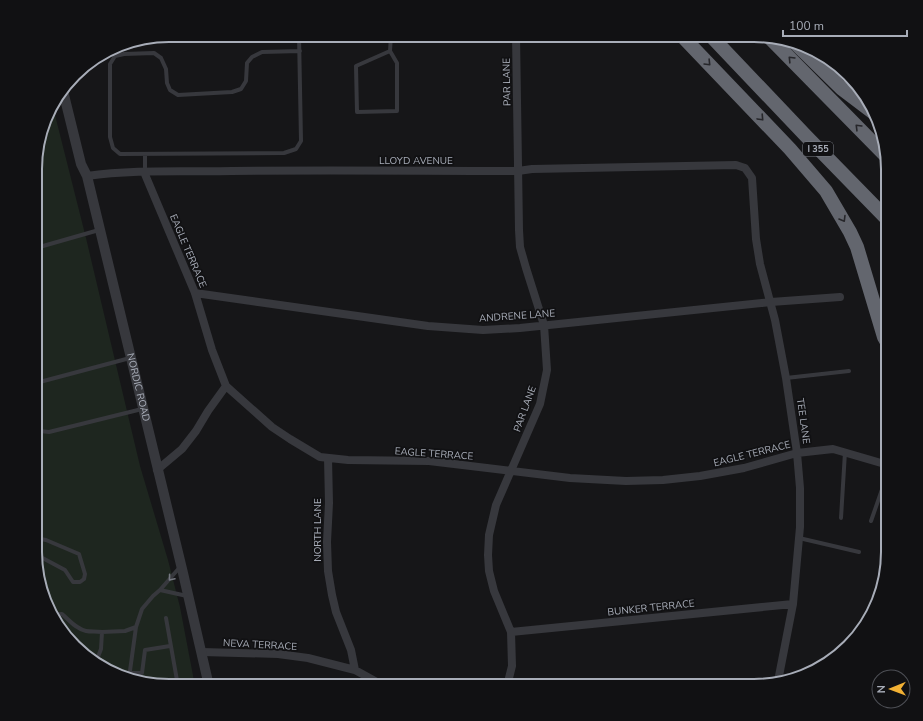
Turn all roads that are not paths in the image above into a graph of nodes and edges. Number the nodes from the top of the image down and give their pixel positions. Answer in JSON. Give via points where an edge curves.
{"nodes":[{"id":1,"x":299,"y":42,"type":"edge"},
{"id":2,"x":391,"y":42,"type":"edge"},
{"id":3,"x":516,"y":42,"type":"edge"},
{"id":4,"x":688,"y":42,"type":"edge"},
{"id":5,"x":717,"y":42,"type":"edge"},
{"id":6,"x":776,"y":44,"type":"edge"},
{"id":7,"x":300,"y":51,"type":"junction"},
{"id":8,"x":390,"y":51,"type":"junction"},
{"id":9,"x":806,"y":54,"type":"edge"},
{"id":10,"x":64,"y":97,"type":"edge"},
{"id":11,"x":864,"y":105,"type":"edge"},
{"id":12,"x":880,"y":149,"type":"edge"},
{"id":13,"x":145,"y":154,"type":"junction"},
{"id":14,"x":745,"y":168,"type":"joint"},
{"id":15,"x":518,"y":171,"type":"junction"},
{"id":16,"x":144,"y":172,"type":"junction"},
{"id":17,"x":87,"y":176,"type":"junction"},
{"id":18,"x":881,"y":213,"type":"edge"},
{"id":19,"x":100,"y":230,"type":"junction"},
{"id":20,"x":42,"y":246,"type":"edge"},
{"id":21,"x":195,"y":294,"type":"junction"},
{"id":22,"x":840,"y":297,"type":"dead end"},
{"id":23,"x":770,"y":302,"type":"junction"},
{"id":24,"x":544,"y":325,"type":"junction"},
{"id":25,"x":881,"y":328,"type":"edge"},
{"id":26,"x":130,"y":358,"type":"junction"},
{"id":27,"x":849,"y":371,"type":"dead end"},
{"id":28,"x":786,"y":378,"type":"junction"},
{"id":29,"x":42,"y":381,"type":"edge"},
{"id":30,"x":226,"y":386,"type":"junction"},
{"id":31,"x":143,"y":408,"type":"junction"},
{"id":32,"x":42,"y":431,"type":"edge"},
{"id":33,"x":845,"y":452,"type":"junction"},
{"id":34,"x":797,"y":453,"type":"junction"},
{"id":35,"x":328,"y":458,"type":"junction"},
{"id":36,"x":881,"y":463,"type":"edge"},
{"id":37,"x":157,"y":470,"type":"junction"},
{"id":38,"x":512,"y":471,"type":"junction"},
{"id":39,"x":881,"y":492,"type":"edge"},
{"id":40,"x":841,"y":518,"type":"dead end"},
{"id":41,"x":871,"y":521,"type":"dead end"},
{"id":42,"x":799,"y":538,"type":"junction"},
{"id":43,"x":42,"y":539,"type":"edge"},
{"id":44,"x":859,"y":552,"type":"dead end"},
{"id":45,"x":42,"y":558,"type":"edge"},
{"id":46,"x":182,"y":565,"type":"junction"},
{"id":47,"x":160,"y":590,"type":"junction"},
{"id":48,"x":189,"y":596,"type":"junction"},
{"id":49,"x":794,"y":604,"type":"junction"},
{"id":50,"x":58,"y":614,"type":"edge"},
{"id":51,"x":166,"y":618,"type":"dead end"},
{"id":52,"x":136,"y":627,"type":"junction"},
{"id":53,"x":102,"y":632,"type":"junction"},
{"id":54,"x":511,"y":632,"type":"junction"},
{"id":55,"x":170,"y":646,"type":"junction"},
{"id":56,"x":202,"y":652,"type":"junction"},
{"id":57,"x":98,"y":657,"type":"edge"},
{"id":58,"x":355,"y":670,"type":"junction"},
{"id":59,"x":130,"y":672,"type":"edge"},
{"id":60,"x":135,"y":675,"type":"edge"},
{"id":61,"x":779,"y":677,"type":"edge"},
{"id":62,"x":177,"y":679,"type":"edge"},
{"id":63,"x":208,"y":679,"type":"edge"},
{"id":64,"x":371,"y":679,"type":"edge"},
{"id":65,"x":509,"y":679,"type":"edge"}],
"edges":[{"from":1,"to":7,"type":"lane"},
{"from":2,"to":8,"type":"lane"},
{"from":3,"to":15,"type":"street","name":"PAR LANE"},
{"from":4,"to":25,"type":"highway","one_way":true,"via":[[790,148],[826,191],[857,247]]},
{"from":5,"to":18,"type":"highway","number":"I 355"},
{"from":12,"to":6,"type":"highway","one_way":true},
{"from":7,"to":13,"type":"lane","via":[[301,141],[296,149],[284,153]]},
{"from":7,"to":13,"type":"lane","via":[[262,52],[252,56],[247,63],[246,81],[241,89],[232,92],[178,94],[170,90],[166,83],[166,69],[161,58],[154,53],[115,56],[110,64],[111,142],[120,154]]},
{"from":8,"to":8,"type":"lane","via":[[397,63],[397,111],[357,112],[356,66]]},
{"from":9,"to":11,"type":"highway","via":[[842,89]]},
{"from":10,"to":17,"type":"street","name":"NORDIC ROAD","via":[[80,164]]},
{"from":13,"to":16,"type":"lane"},
{"from":14,"to":15,"type":"street","name":"LLOYD AVENUE","via":[[728,165]]},
{"from":14,"to":23,"type":"street","name":"TEE LANE","via":[[752,178],[756,239]]},
{"from":15,"to":16,"type":"street","name":"LLOYD AVENUE"},
{"from":15,"to":24,"type":"street","name":"PAR LANE","via":[[520,246]]},
{"from":16,"to":17,"type":"street","name":"LLOYD AVENUE"},
{"from":16,"to":21,"type":"street","name":"EAGLE TERRACE"},
{"from":17,"to":19,"type":"street","name":"NORDIC ROAD"},
{"from":19,"to":20,"type":"lane"},
{"from":19,"to":26,"type":"street","name":"NORDIC ROAD"},
{"from":21,"to":24,"type":"street","name":"ANDRENE LANE","via":[[428,326],[483,330]]},
{"from":21,"to":30,"type":"street","name":"EAGLE TERRACE"},
{"from":22,"to":23,"type":"street","name":"ANDRENE LANE"},
{"from":23,"to":24,"type":"street","name":"ANDRENE LANE"},
{"from":23,"to":28,"type":"street","name":"TEE LANE"},
{"from":24,"to":38,"type":"street","name":"PAR LANE","via":[[547,370],[544,387],[535,417]]},
{"from":26,"to":29,"type":"lane"},
{"from":26,"to":31,"type":"street","name":"NORDIC ROAD"},
{"from":27,"to":28,"type":"lane"},
{"from":28,"to":34,"type":"street","name":"TEE LANE"},
{"from":30,"to":35,"type":"street","name":"EAGLE TERRACE","via":[[255,413],[290,439],[320,457]]},
{"from":30,"to":37,"type":"street","via":[[182,449]]},
{"from":31,"to":32,"type":"lane","via":[[49,432]]},
{"from":31,"to":37,"type":"street","name":"NORDIC ROAD"},
{"from":33,"to":34,"type":"street","name":"EAGLE TERRACE","via":[[833,449]]},
{"from":33,"to":36,"type":"street","name":"EAGLE TERRACE"},
{"from":33,"to":40,"type":"lane"},
{"from":34,"to":38,"type":"street","name":"EAGLE TERRACE","via":[[728,471],[663,480],[596,480]]},
{"from":34,"to":42,"type":"street","name":"TEE LANE","via":[[800,488]]},
{"from":35,"to":38,"type":"street","name":"EAGLE TERRACE","via":[[429,461]]},
{"from":35,"to":58,"type":"street","name":"NORTH LANE","via":[[328,571],[333,600],[351,650]]},
{"from":37,"to":46,"type":"street","name":"NORDIC ROAD"},
{"from":38,"to":54,"type":"street","name":"PAR LANE","via":[[496,505],[489,535],[488,555],[494,591]]},
{"from":39,"to":41,"type":"lane"},
{"from":42,"to":44,"type":"lane"},
{"from":42,"to":49,"type":"street","name":"TEE LANE"},
{"from":43,"to":45,"type":"lane","via":[[79,554],[84,579],[74,582],[65,570]]},
{"from":46,"to":47,"type":"lane","one_way":true},
{"from":46,"to":48,"type":"street","name":"NORDIC ROAD"},
{"from":47,"to":48,"type":"lane"},
{"from":47,"to":52,"type":"lane","via":[[142,609]]},
{"from":48,"to":56,"type":"street","name":"NORDIC ROAD"},
{"from":49,"to":54,"type":"street","name":"BUNKER TERRACE"},
{"from":49,"to":61,"type":"street","name":"TEE LANE"},
{"from":50,"to":53,"type":"lane","via":[[86,631]]},
{"from":51,"to":55,"type":"lane"},
{"from":52,"to":53,"type":"lane","via":[[125,631]]},
{"from":52,"to":59,"type":"lane"},
{"from":53,"to":57,"type":"lane"},
{"from":54,"to":65,"type":"street","name":"PAR LANE","via":[[512,666]]},
{"from":55,"to":60,"type":"lane","via":[[145,650],[142,673]]},
{"from":55,"to":62,"type":"lane"},
{"from":56,"to":58,"type":"street","name":"NEVA TERRACE","via":[[278,654],[308,658]]},
{"from":56,"to":63,"type":"street","name":"NORDIC ROAD"},
{"from":58,"to":64,"type":"street","name":"NEVA TERRACE"}]}
